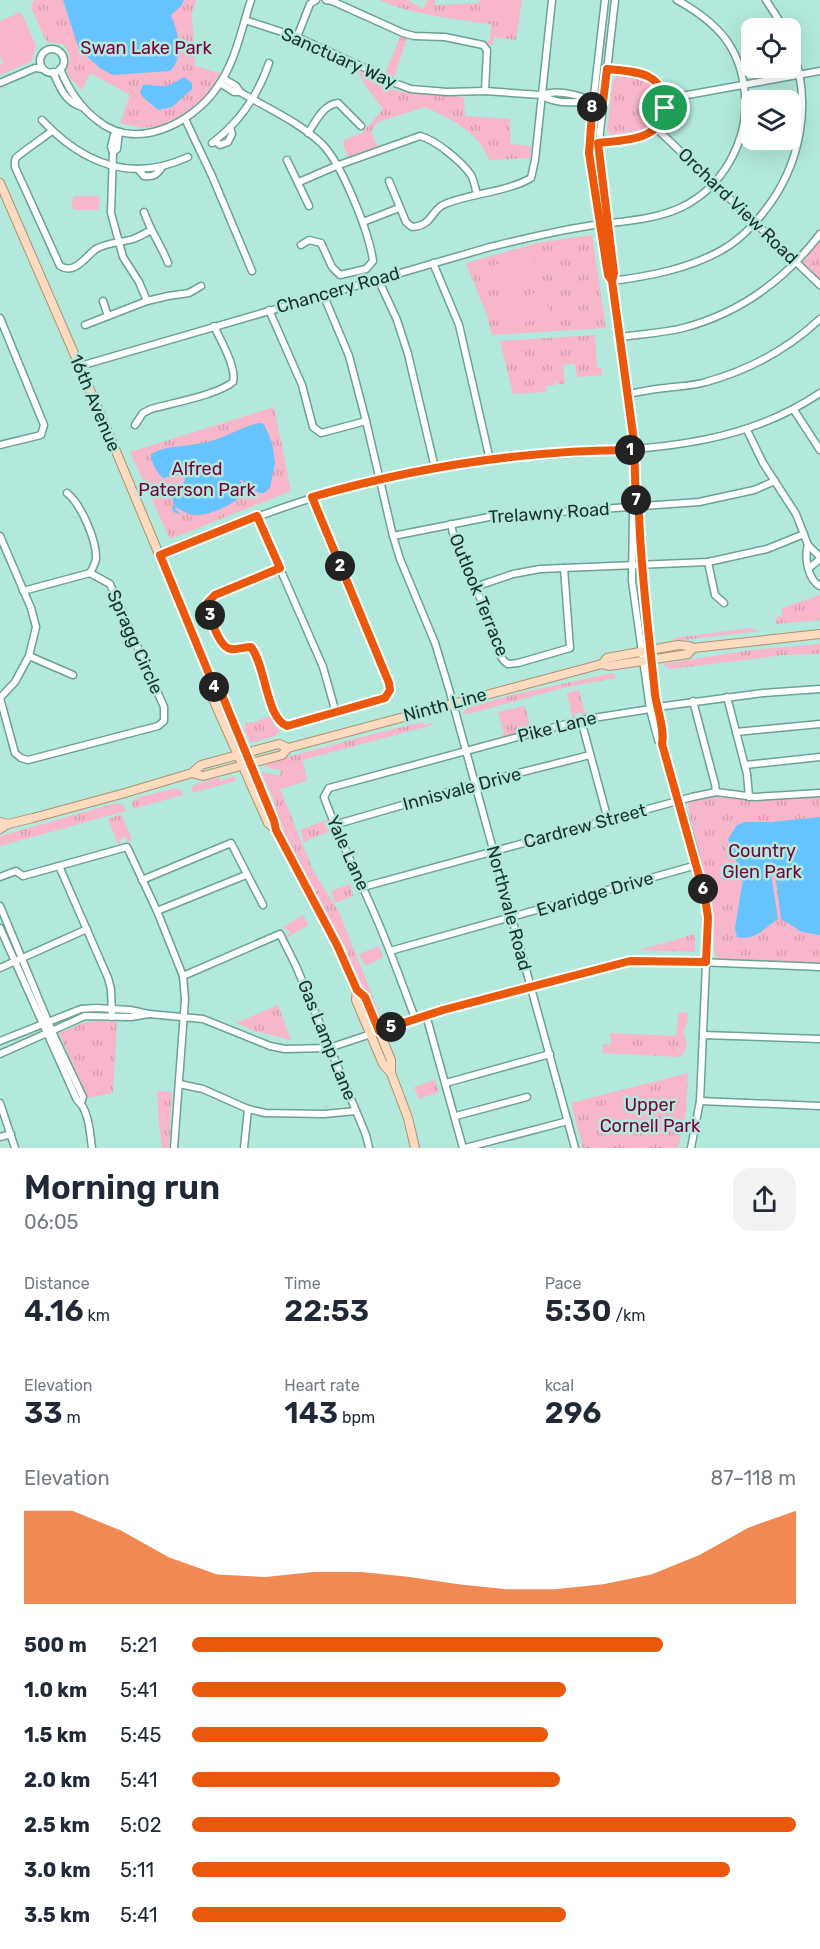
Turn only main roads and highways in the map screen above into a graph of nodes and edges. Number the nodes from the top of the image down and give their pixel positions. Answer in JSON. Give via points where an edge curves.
{"nodes":[{"id":1,"x":0,"y":183,"type":"edge"},
{"id":2,"x":820,"y":634,"type":"edge"},
{"id":3,"x":693,"y":648,"type":"junction"},
{"id":4,"x":602,"y":664,"type":"junction"},
{"id":5,"x":216,"y":691,"type":"junction"},
{"id":6,"x":288,"y":748,"type":"junction"},
{"id":7,"x":246,"y":753,"type":"junction"},
{"id":8,"x":237,"y":756,"type":"junction"},
{"id":9,"x":246,"y":764,"type":"junction"},
{"id":10,"x":192,"y":773,"type":"junction"},
{"id":11,"x":4,"y":823,"type":"edge"},
{"id":12,"x":0,"y":829,"type":"edge"},
{"id":13,"x":357,"y":990,"type":"junction"},
{"id":14,"x":391,"y":1073,"type":"junction"},
{"id":15,"x":415,"y":1148,"type":"edge"}],
"edges":[{"from":1,"to":5,"type":"main road","name":"16th Avenue"},
{"from":2,"to":3,"type":"main road","name":"Ninth Line"},
{"from":3,"to":4,"type":"main road","name":"Ninth Line","via":[[688,654]]},
{"from":3,"to":4,"type":"main road","name":"Ninth Line","via":[[678,645],[646,650],[607,657]]},
{"from":4,"to":6,"type":"main road","name":"Ninth Line"},
{"from":5,"to":7,"type":"main road","name":"16th Avenue","via":[[222,695]]},
{"from":5,"to":8,"type":"main road","name":"16th Avenue","via":[[213,699]]},
{"from":6,"to":7,"type":"main road","name":"Ninth Line","via":[[279,744]]},
{"from":6,"to":9,"type":"main road","name":"Ninth Line","via":[[282,754]]},
{"from":7,"to":8,"type":"main road","name":"Ninth Line"},
{"from":7,"to":9,"type":"main road","name":"16th Avenue"},
{"from":8,"to":9,"type":"main road","name":"16th Avenue"},
{"from":8,"to":10,"type":"main road","name":"Ninth Line","via":[[201,765]]},
{"from":9,"to":10,"type":"main road","name":"Ninth Line","via":[[203,776]]},
{"from":9,"to":13,"type":"main road","name":"16th Avenue"},
{"from":10,"to":11,"type":"main road","name":"Ninth Line"},
{"from":11,"to":12,"type":"main road","name":"Ninth Line"},
{"from":13,"to":14,"type":"main road","name":"16th Avenue","via":[[356,1000],[370,1035]]},
{"from":13,"to":14,"type":"main road","name":"16th Avenue","via":[[365,997],[391,1060]]},
{"from":14,"to":15,"type":"main road","name":"16th Avenue"}]}
